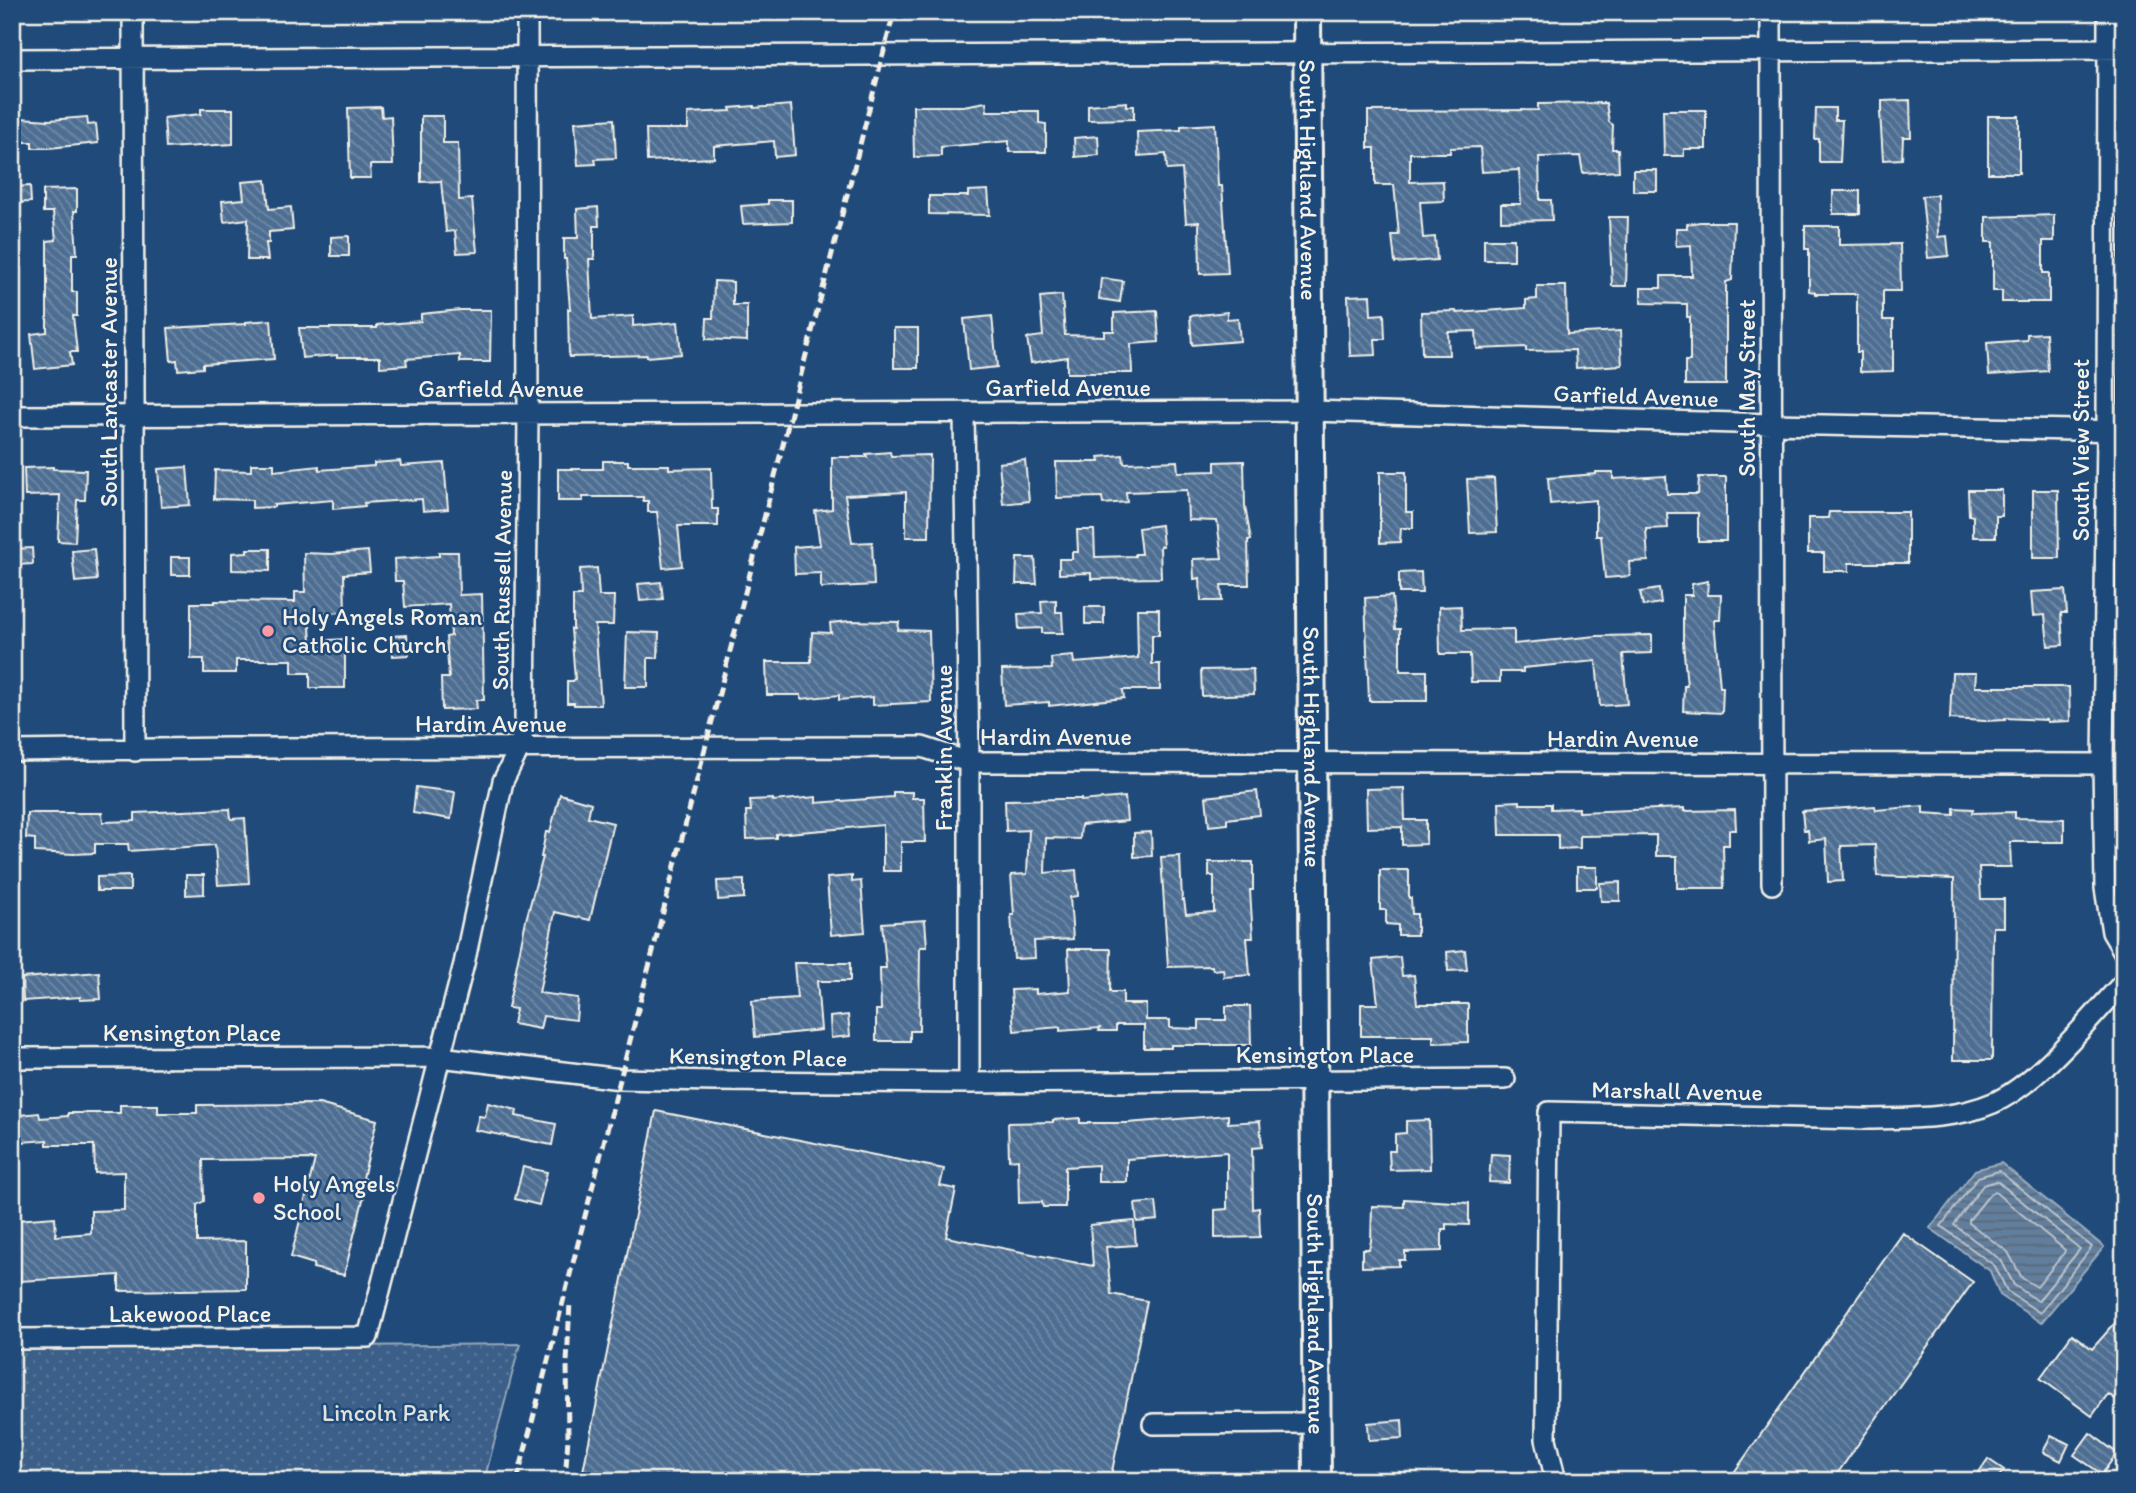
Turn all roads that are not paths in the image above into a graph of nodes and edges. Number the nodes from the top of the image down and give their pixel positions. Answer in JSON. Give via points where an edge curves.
{"nodes":[{"id":1,"x":133,"y":12,"type":"edge"},
{"id":2,"x":527,"y":12,"type":"edge"},
{"id":3,"x":1307,"y":12,"type":"edge"},
{"id":4,"x":1771,"y":12,"type":"edge"},
{"id":5,"x":2108,"y":12,"type":"edge"},
{"id":6,"x":2115,"y":49,"type":"edge"},
{"id":7,"x":1771,"y":51,"type":"junction"},
{"id":8,"x":1308,"y":53,"type":"junction"},
{"id":9,"x":527,"y":57,"type":"junction"},
{"id":10,"x":133,"y":59,"type":"junction"},
{"id":11,"x":12,"y":60,"type":"edge"},
{"id":12,"x":1310,"y":411,"type":"junction"},
{"id":13,"x":964,"y":413,"type":"junction"},
{"id":14,"x":528,"y":414,"type":"junction"},
{"id":15,"x":134,"y":415,"type":"junction"},
{"id":16,"x":12,"y":416,"type":"edge"},
{"id":17,"x":1771,"y":424,"type":"junction"},
{"id":18,"x":2115,"y":430,"type":"edge"},
{"id":19,"x":519,"y":749,"type":"junction"},
{"id":20,"x":12,"y":751,"type":"edge"},
{"id":21,"x":135,"y":751,"type":"junction"},
{"id":22,"x":969,"y":762,"type":"junction"},
{"id":23,"x":1312,"y":762,"type":"junction"},
{"id":24,"x":1771,"y":764,"type":"junction"},
{"id":25,"x":2102,"y":764,"type":"junction"},
{"id":26,"x":1772,"y":884,"type":"dead end"},
{"id":27,"x":2124,"y":952,"type":"edge"},
{"id":28,"x":2124,"y":982,"type":"edge"},
{"id":29,"x":440,"y":1057,"type":"junction"},
{"id":30,"x":12,"y":1058,"type":"edge"},
{"id":31,"x":1505,"y":1079,"type":"dead end"},
{"id":32,"x":1314,"y":1080,"type":"junction"},
{"id":33,"x":969,"y":1083,"type":"junction"},
{"id":34,"x":368,"y":1337,"type":"joint"},
{"id":35,"x":12,"y":1339,"type":"edge"},
{"id":36,"x":1317,"y":1423,"type":"junction"},
{"id":37,"x":1153,"y":1424,"type":"dead end"},
{"id":38,"x":1317,"y":1481,"type":"edge"},
{"id":39,"x":1556,"y":1481,"type":"edge"}],
"edges":[{"from":1,"to":10,"type":"street","name":"South Lancaster Avenue"},
{"from":2,"to":9,"type":"street","name":"South Russell Avenue"},
{"from":3,"to":8,"type":"street","name":"South Highland Avenue"},
{"from":4,"to":7,"type":"street","name":"South May Street"},
{"from":5,"to":6,"type":"street","name":"South View Street"},
{"from":6,"to":7,"type":"street"},
{"from":6,"to":18,"type":"street","name":"South View Street"},
{"from":7,"to":8,"type":"street"},
{"from":7,"to":17,"type":"street","name":"South May Street"},
{"from":8,"to":9,"type":"street"},
{"from":8,"to":12,"type":"street","name":"South Highland Avenue"},
{"from":9,"to":10,"type":"street"},
{"from":9,"to":14,"type":"street","name":"South Russell Avenue"},
{"from":10,"to":11,"type":"street"},
{"from":10,"to":15,"type":"street","name":"South Lancaster Avenue"},
{"from":12,"to":13,"type":"street","name":"Garfield Avenue"},
{"from":12,"to":17,"type":"street","name":"Garfield Avenue"},
{"from":12,"to":23,"type":"street","name":"South Highland Avenue"},
{"from":13,"to":14,"type":"street","name":"Garfield Avenue"},
{"from":13,"to":22,"type":"street","name":"Franklin Avenue"},
{"from":14,"to":15,"type":"street","name":"Garfield Avenue"},
{"from":14,"to":19,"type":"street","name":"South Russell Avenue","via":[[524,723]]},
{"from":15,"to":16,"type":"street","name":"Garfield Avenue"},
{"from":15,"to":21,"type":"street","name":"South Lancaster Avenue"},
{"from":17,"to":18,"type":"street","name":"Garfield Avenue"},
{"from":17,"to":24,"type":"street","name":"South May Street"},
{"from":18,"to":25,"type":"street","name":"South View Street"},
{"from":19,"to":21,"type":"street","name":"Hardin Avenue"},
{"from":19,"to":22,"type":"street","name":"Hardin Avenue","via":[[922,747]]},
{"from":19,"to":29,"type":"street","name":"South Russell Avenue","via":[[503,780]]},
{"from":20,"to":21,"type":"street","name":"Hardin Avenue"},
{"from":22,"to":23,"type":"street","name":"Hardin Avenue"},
{"from":22,"to":33,"type":"street","name":"Franklin Avenue"},
{"from":23,"to":24,"type":"street","name":"Hardin Avenue"},
{"from":23,"to":32,"type":"street","name":"South Highland Avenue"},
{"from":24,"to":25,"type":"street","name":"Hardin Avenue"},
{"from":24,"to":26,"type":"street","name":"South May Street"},
{"from":25,"to":27,"type":"street","name":"South View Street","via":[[2105,888],[2112,932]]},
{"from":28,"to":39,"type":"street","name":"Marshall Avenue","via":[[2036,1075],[1994,1103],[1952,1114],[1865,1119],[1549,1112],[1546,1438]]},
{"from":29,"to":30,"type":"street","name":"Kensington Place"},
{"from":29,"to":33,"type":"street","name":"Kensington Place","via":[[621,1079]]},
{"from":29,"to":34,"type":"street","name":"South Russell Avenue"},
{"from":31,"to":32,"type":"street","name":"Kensington Place"},
{"from":32,"to":33,"type":"street","name":"Kensington Place"},
{"from":32,"to":36,"type":"street","name":"South Highland Avenue"},
{"from":34,"to":35,"type":"street","name":"Lakewood Place"},
{"from":36,"to":37,"type":"street"},
{"from":36,"to":38,"type":"street","name":"South Highland Avenue"}]}
